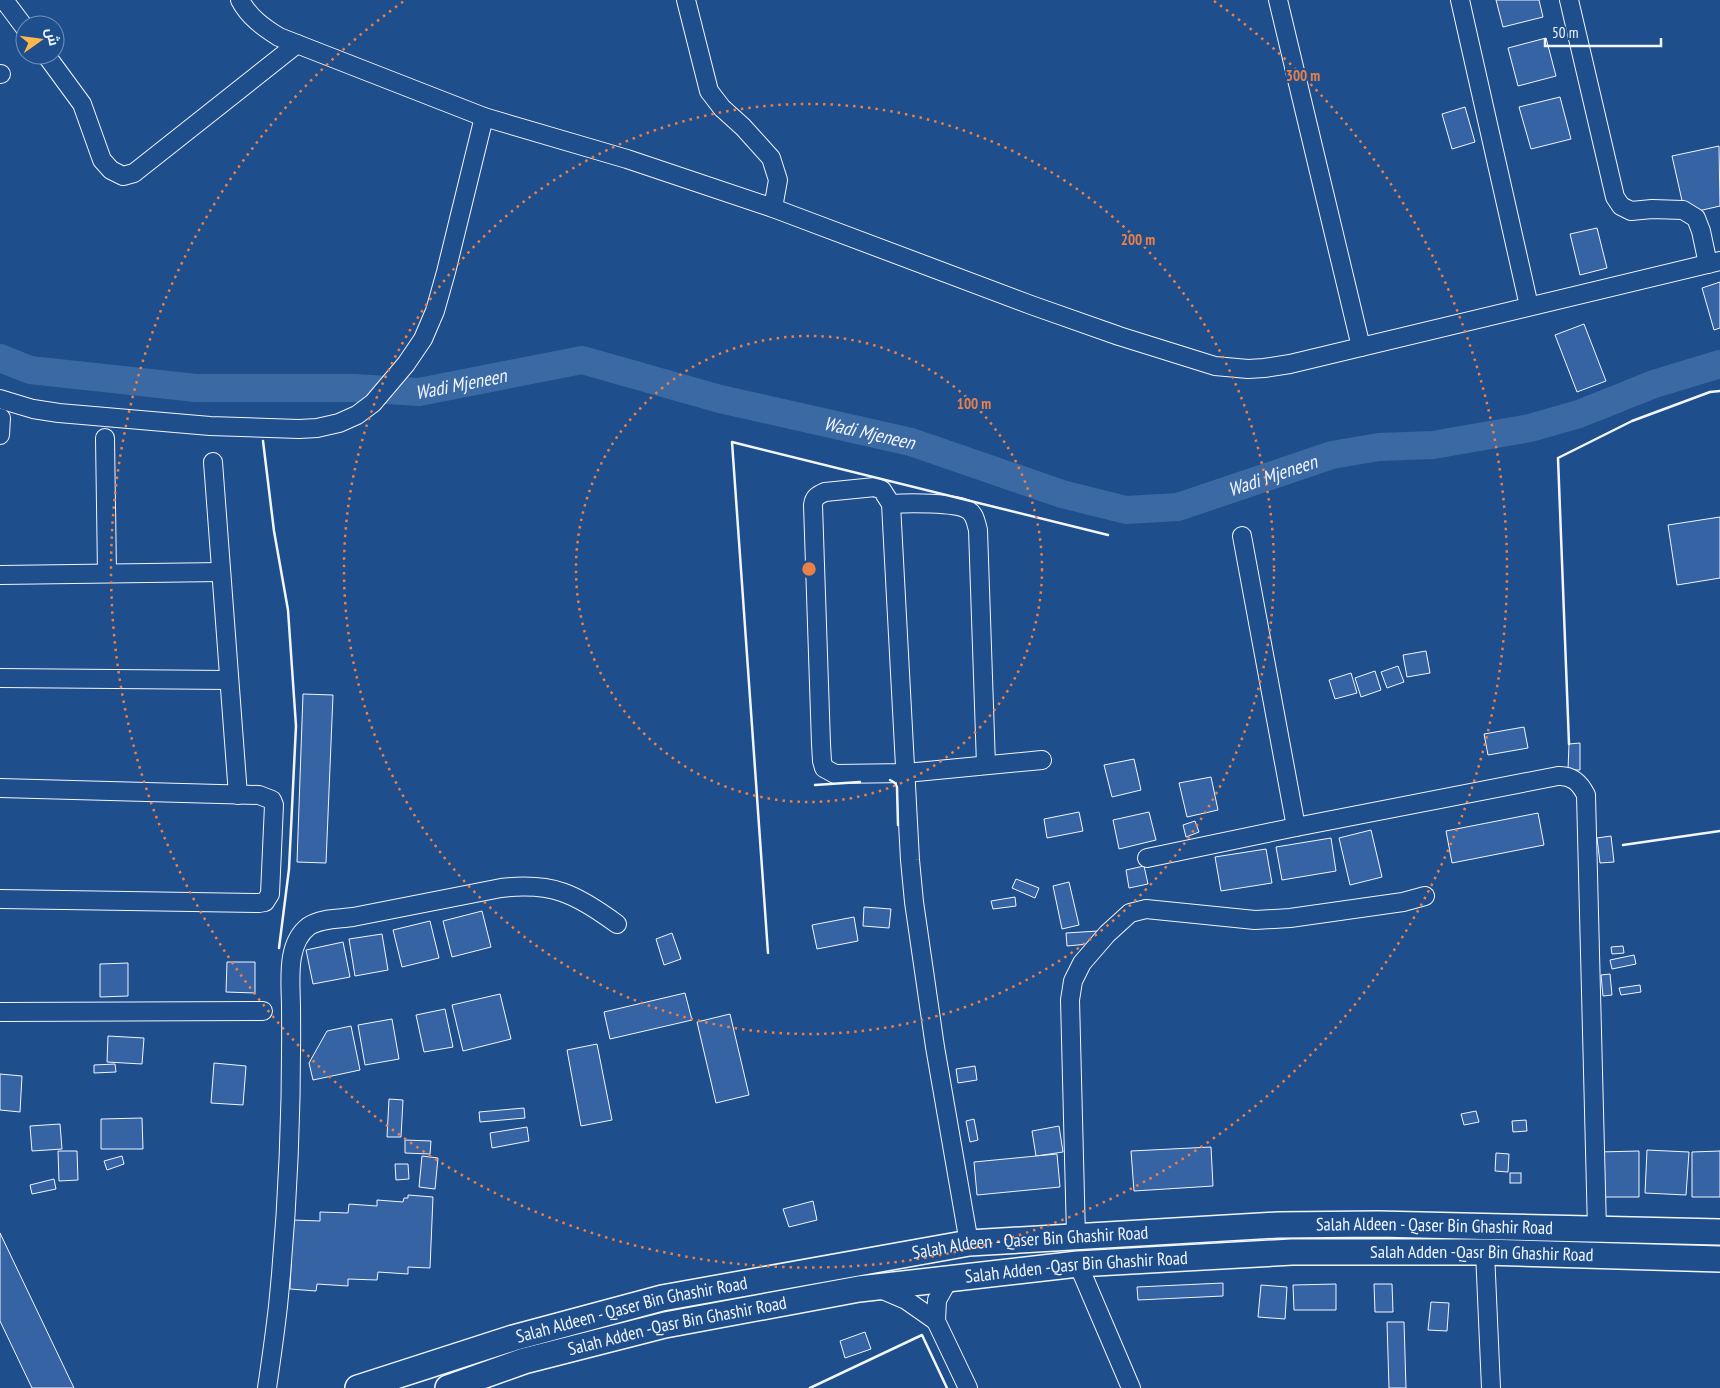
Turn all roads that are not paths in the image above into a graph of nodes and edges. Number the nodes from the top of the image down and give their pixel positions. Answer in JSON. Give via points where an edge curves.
{"nodes":[{"id":1,"x":4,"y":0,"type":"edge"},
{"id":2,"x":240,"y":0,"type":"edge"},
{"id":3,"x":686,"y":0,"type":"edge"},
{"id":4,"x":1278,"y":0,"type":"edge"},
{"id":5,"x":1460,"y":0,"type":"edge"},
{"id":6,"x":1569,"y":0,"type":"edge"},
{"id":7,"x":15,"y":15,"type":"edge"},
{"id":8,"x":297,"y":44,"type":"junction"},
{"id":9,"x":53,"y":65,"type":"edge"},
{"id":10,"x":484,"y":117,"type":"junction"},
{"id":11,"x":773,"y":208,"type":"junction"},
{"id":12,"x":1714,"y":262,"type":"edge"},
{"id":13,"x":1529,"y":306,"type":"junction"},
{"id":14,"x":1361,"y":347,"type":"junction"},
{"id":15,"x":0,"y":399,"type":"edge"},
{"id":16,"x":1,"y":418,"type":"edge"},
{"id":17,"x":0,"y":435,"type":"edge"},
{"id":18,"x":105,"y":438,"type":"dead end"},
{"id":19,"x":213,"y":462,"type":"dead end"},
{"id":20,"x":891,"y":504,"type":"junction"},
{"id":21,"x":1242,"y":536,"type":"dead end"},
{"id":22,"x":221,"y":572,"type":"junction"},
{"id":23,"x":107,"y":573,"type":"junction"},
{"id":24,"x":0,"y":575,"type":"edge"},
{"id":25,"x":0,"y":678,"type":"edge"},
{"id":26,"x":229,"y":680,"type":"junction"},
{"id":27,"x":1042,"y":760,"type":"dead end"},
{"id":28,"x":986,"y":765,"type":"junction"},
{"id":29,"x":906,"y":773,"type":"junction"},
{"id":30,"x":0,"y":788,"type":"edge"},
{"id":31,"x":238,"y":795,"type":"junction"},
{"id":32,"x":1296,"y":826,"type":"junction"},
{"id":33,"x":1147,"y":858,"type":"dead end"},
{"id":34,"x":1426,"y":896,"type":"dead end"},
{"id":35,"x":0,"y":899,"type":"edge"},
{"id":36,"x":618,"y":924,"type":"dead end"},
{"id":37,"x":263,"y":1011,"type":"dead end"},
{"id":38,"x":0,"y":1012,"type":"edge"},
{"id":39,"x":1596,"y":1229,"type":"junction"},
{"id":40,"x":1720,"y":1232,"type":"edge"},
{"id":41,"x":1076,"y":1236,"type":"junction"},
{"id":42,"x":969,"y":1243,"type":"junction"},
{"id":43,"x":1485,"y":1252,"type":"junction"},
{"id":44,"x":1720,"y":1259,"type":"edge"},
{"id":45,"x":1078,"y":1264,"type":"junction"},
{"id":46,"x":950,"y":1277,"type":"junction"},
{"id":47,"x":874,"y":1287,"type":"junction"},
{"id":48,"x":936,"y":1321,"type":"junction"},
{"id":49,"x":267,"y":1388,"type":"edge"},
{"id":50,"x":358,"y":1388,"type":"edge"},
{"id":51,"x":448,"y":1388,"type":"edge"},
{"id":52,"x":968,"y":1388,"type":"edge"},
{"id":53,"x":1131,"y":1388,"type":"edge"},
{"id":54,"x":1492,"y":1388,"type":"edge"}],
"edges":[{"from":1,"to":7,"type":"street"},
{"from":2,"to":8,"type":"street","via":[[245,10],[262,26]]},
{"from":3,"to":11,"type":"street","via":[[709,91],[771,158],[778,180]]},
{"from":4,"to":14,"type":"street"},
{"from":5,"to":13,"type":"street"},
{"from":6,"to":12,"type":"street","via":[[1615,197],[1621,206],[1631,211],[1682,210],[1696,218]]},
{"from":8,"to":9,"type":"street","via":[[134,173],[123,176],[102,160],[82,104]]},
{"from":8,"to":10,"type":"street"},
{"from":10,"to":11,"type":"street","via":[[628,159]]},
{"from":10,"to":15,"type":"street","via":[[435,311],[423,339],[406,364],[373,403],[357,415],[317,428],[210,426],[94,416],[33,408]]},
{"from":11,"to":14,"type":"street","via":[[1040,308],[1215,366],[1264,368]]},
{"from":12,"to":13,"type":"street"},
{"from":13,"to":14,"type":"street"},
{"from":16,"to":17,"type":"street"},
{"from":18,"to":23,"type":"street"},
{"from":19,"to":22,"type":"street"},
{"from":20,"to":28,"type":"street","via":[[956,506],[968,509],[974,516],[978,530]]},
{"from":20,"to":29,"type":"street"},
{"from":20,"to":29,"type":"street","via":[[882,490],[875,487],[825,492],[814,499],[812,505],[821,744],[824,768],[835,774]]},
{"from":21,"to":32,"type":"street"},
{"from":22,"to":23,"type":"street"},
{"from":22,"to":26,"type":"street"},
{"from":23,"to":24,"type":"street"},
{"from":25,"to":26,"type":"street"},
{"from":26,"to":31,"type":"street"},
{"from":27,"to":28,"type":"street"},
{"from":28,"to":29,"type":"street"},
{"from":29,"to":42,"type":"street","via":[[910,860],[921,956]]},
{"from":30,"to":31,"type":"street"},
{"from":31,"to":35,"type":"street","via":[[265,796],[274,805],[270,894],[265,902]]},
{"from":32,"to":33,"type":"street"},
{"from":32,"to":39,"type":"street","via":[[1558,776],[1576,780],[1579,784],[1586,795]]},
{"from":34,"to":41,"type":"street","via":[[1290,918],[1255,920],[1146,908],[1130,913],[1107,934],[1082,963],[1073,981],[1070,1000]]},
{"from":36,"to":49,"type":"street","via":[[592,905],[566,893],[525,886],[318,922],[303,931],[295,946],[291,969],[284,1236]]},
{"from":37,"to":38,"type":"street"},
{"from":39,"to":40,"type":"highway","name":"Salah Aldeen - Qaser Bin Ghashir Road"},
{"from":39,"to":41,"type":"highway","name":"Salah Aldeen - Qaser Bin Ghashir Road","via":[[1378,1224]]},
{"from":41,"to":42,"type":"highway","name":"Salah Aldeen - Qaser Bin Ghashir Road"},
{"from":42,"to":50,"type":"highway","name":"Salah Aldeen - Qaser Bin Ghashir Road","via":[[662,1298],[513,1338]]},
{"from":43,"to":44,"type":"highway","name":"Salah Adden -Qasr Bin Ghashir Road"},
{"from":43,"to":45,"type":"highway","name":"Salah Adden -Qasr Bin Ghashir Road","via":[[1292,1252]]},
{"from":43,"to":54,"type":"street"},
{"from":45,"to":46,"type":"highway","name":"Salah Adden -Qasr Bin Ghashir Road"},
{"from":45,"to":53,"type":"street"},
{"from":46,"to":47,"type":"highway","name":"Salah Adden -Qasr Bin Ghashir Road"},
{"from":46,"to":48,"type":"street","via":[[937,1300]]},
{"from":47,"to":48,"type":"street","via":[[906,1300]]},
{"from":47,"to":51,"type":"highway","name":"Salah Adden -Qasr Bin Ghashir Road","via":[[665,1325],[524,1361]]},
{"from":48,"to":52,"type":"street"}]}
